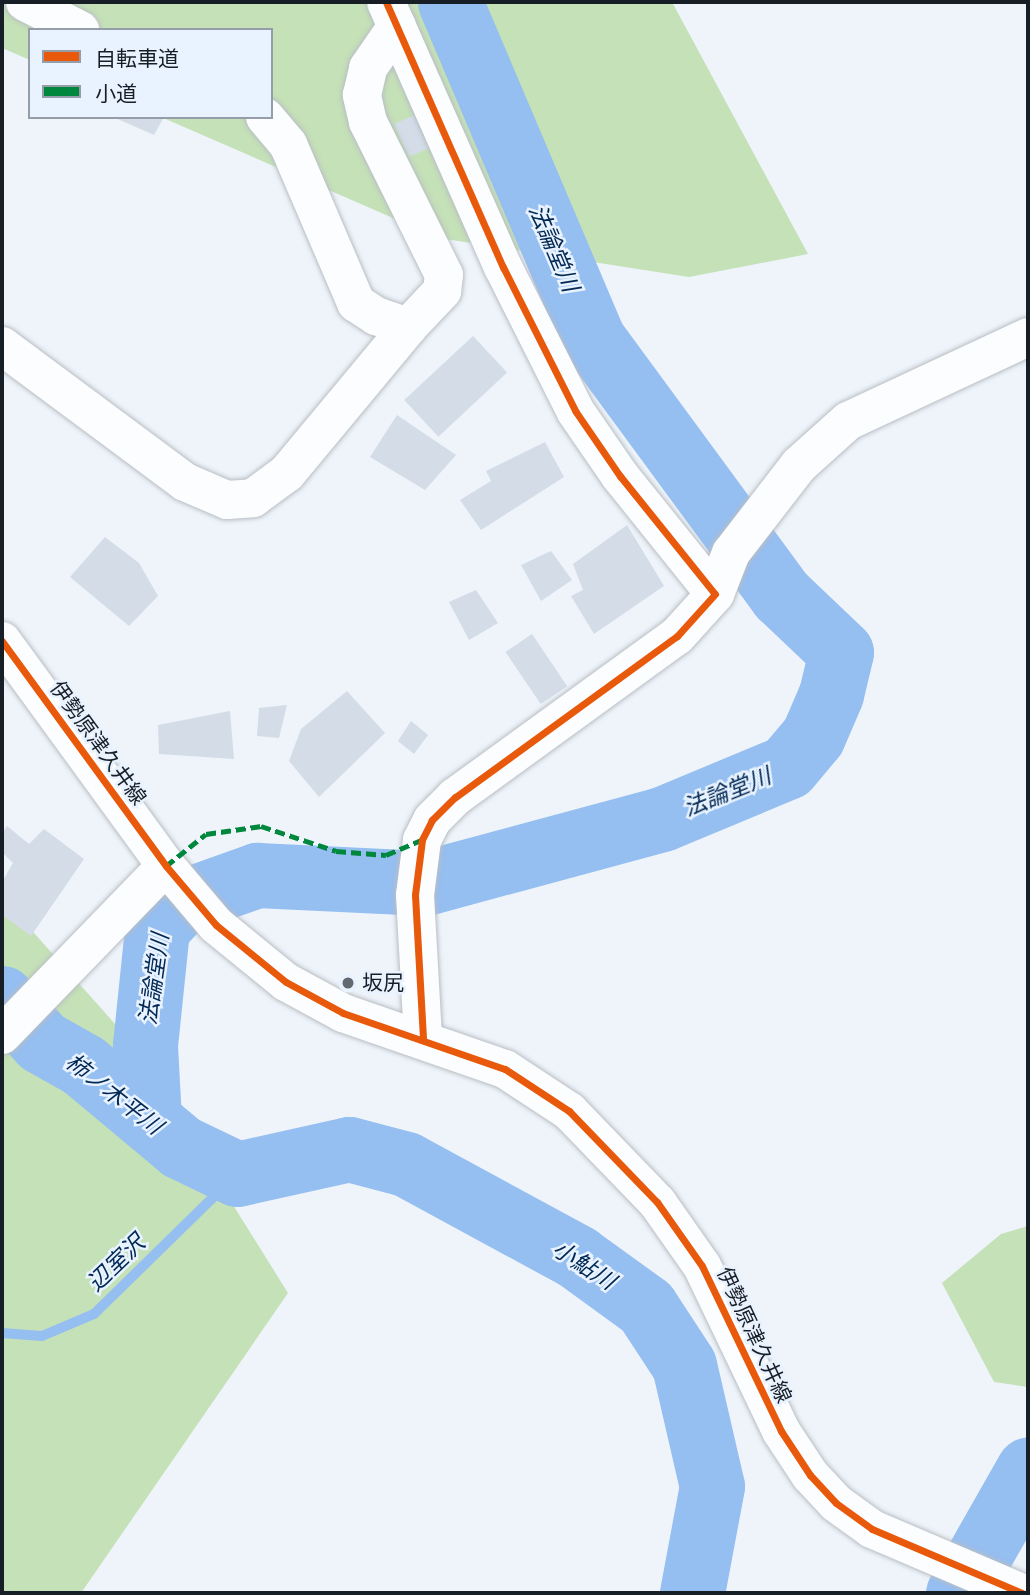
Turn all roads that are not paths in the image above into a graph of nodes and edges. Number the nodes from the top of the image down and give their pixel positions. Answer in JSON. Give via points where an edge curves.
{"nodes":[{"id":1,"x":25,"y":2,"type":"edge"},
{"id":2,"x":391,"y":14,"type":"edge"},
{"id":3,"x":76,"y":28,"type":"edge"},
{"id":4,"x":267,"y":119,"type":"edge"},
{"id":5,"x":408,"y":327,"type":"junction"},
{"id":6,"x":1028,"y":337,"type":"edge"},
{"id":7,"x":2,"y":346,"type":"edge"},
{"id":8,"x":716,"y":594,"type":"junction"},
{"id":9,"x":2,"y":641,"type":"edge"},
{"id":10,"x":166,"y":866,"type":"junction"},
{"id":11,"x":2,"y":1035,"type":"edge"},
{"id":12,"x":423,"y":1038,"type":"junction"},
{"id":13,"x":1010,"y":1588,"type":"edge"}],
"edges":[{"from":1,"to":3,"type":"street"},
{"from":2,"to":5,"type":"street","via":[[362,95],[368,122],[444,275],[442,291]]},
{"from":2,"to":8,"type":"street","via":[[503,267],[576,412],[620,476]]},
{"from":4,"to":5,"type":"street","via":[[288,144],[356,303]]},
{"from":5,"to":7,"type":"street","via":[[288,473],[253,498],[227,500],[185,482]]},
{"from":6,"to":8,"type":"street","via":[[848,421],[799,465],[731,553]]},
{"from":8,"to":12,"type":"street","via":[[677,636],[455,797],[432,820],[419,853],[415,895]]},
{"from":9,"to":10,"type":"street","name":"伊勢原津久井線"},
{"from":10,"to":11,"type":"street"},
{"from":10,"to":12,"type":"street","name":"伊勢原津久井線","via":[[216,925],[286,982],[343,1013]]},
{"from":12,"to":13,"type":"street","name":"伊勢原津久井線","via":[[505,1069],[569,1111],[615,1153],[702,1266],[780,1431],[835,1503],[872,1529]]}]}
